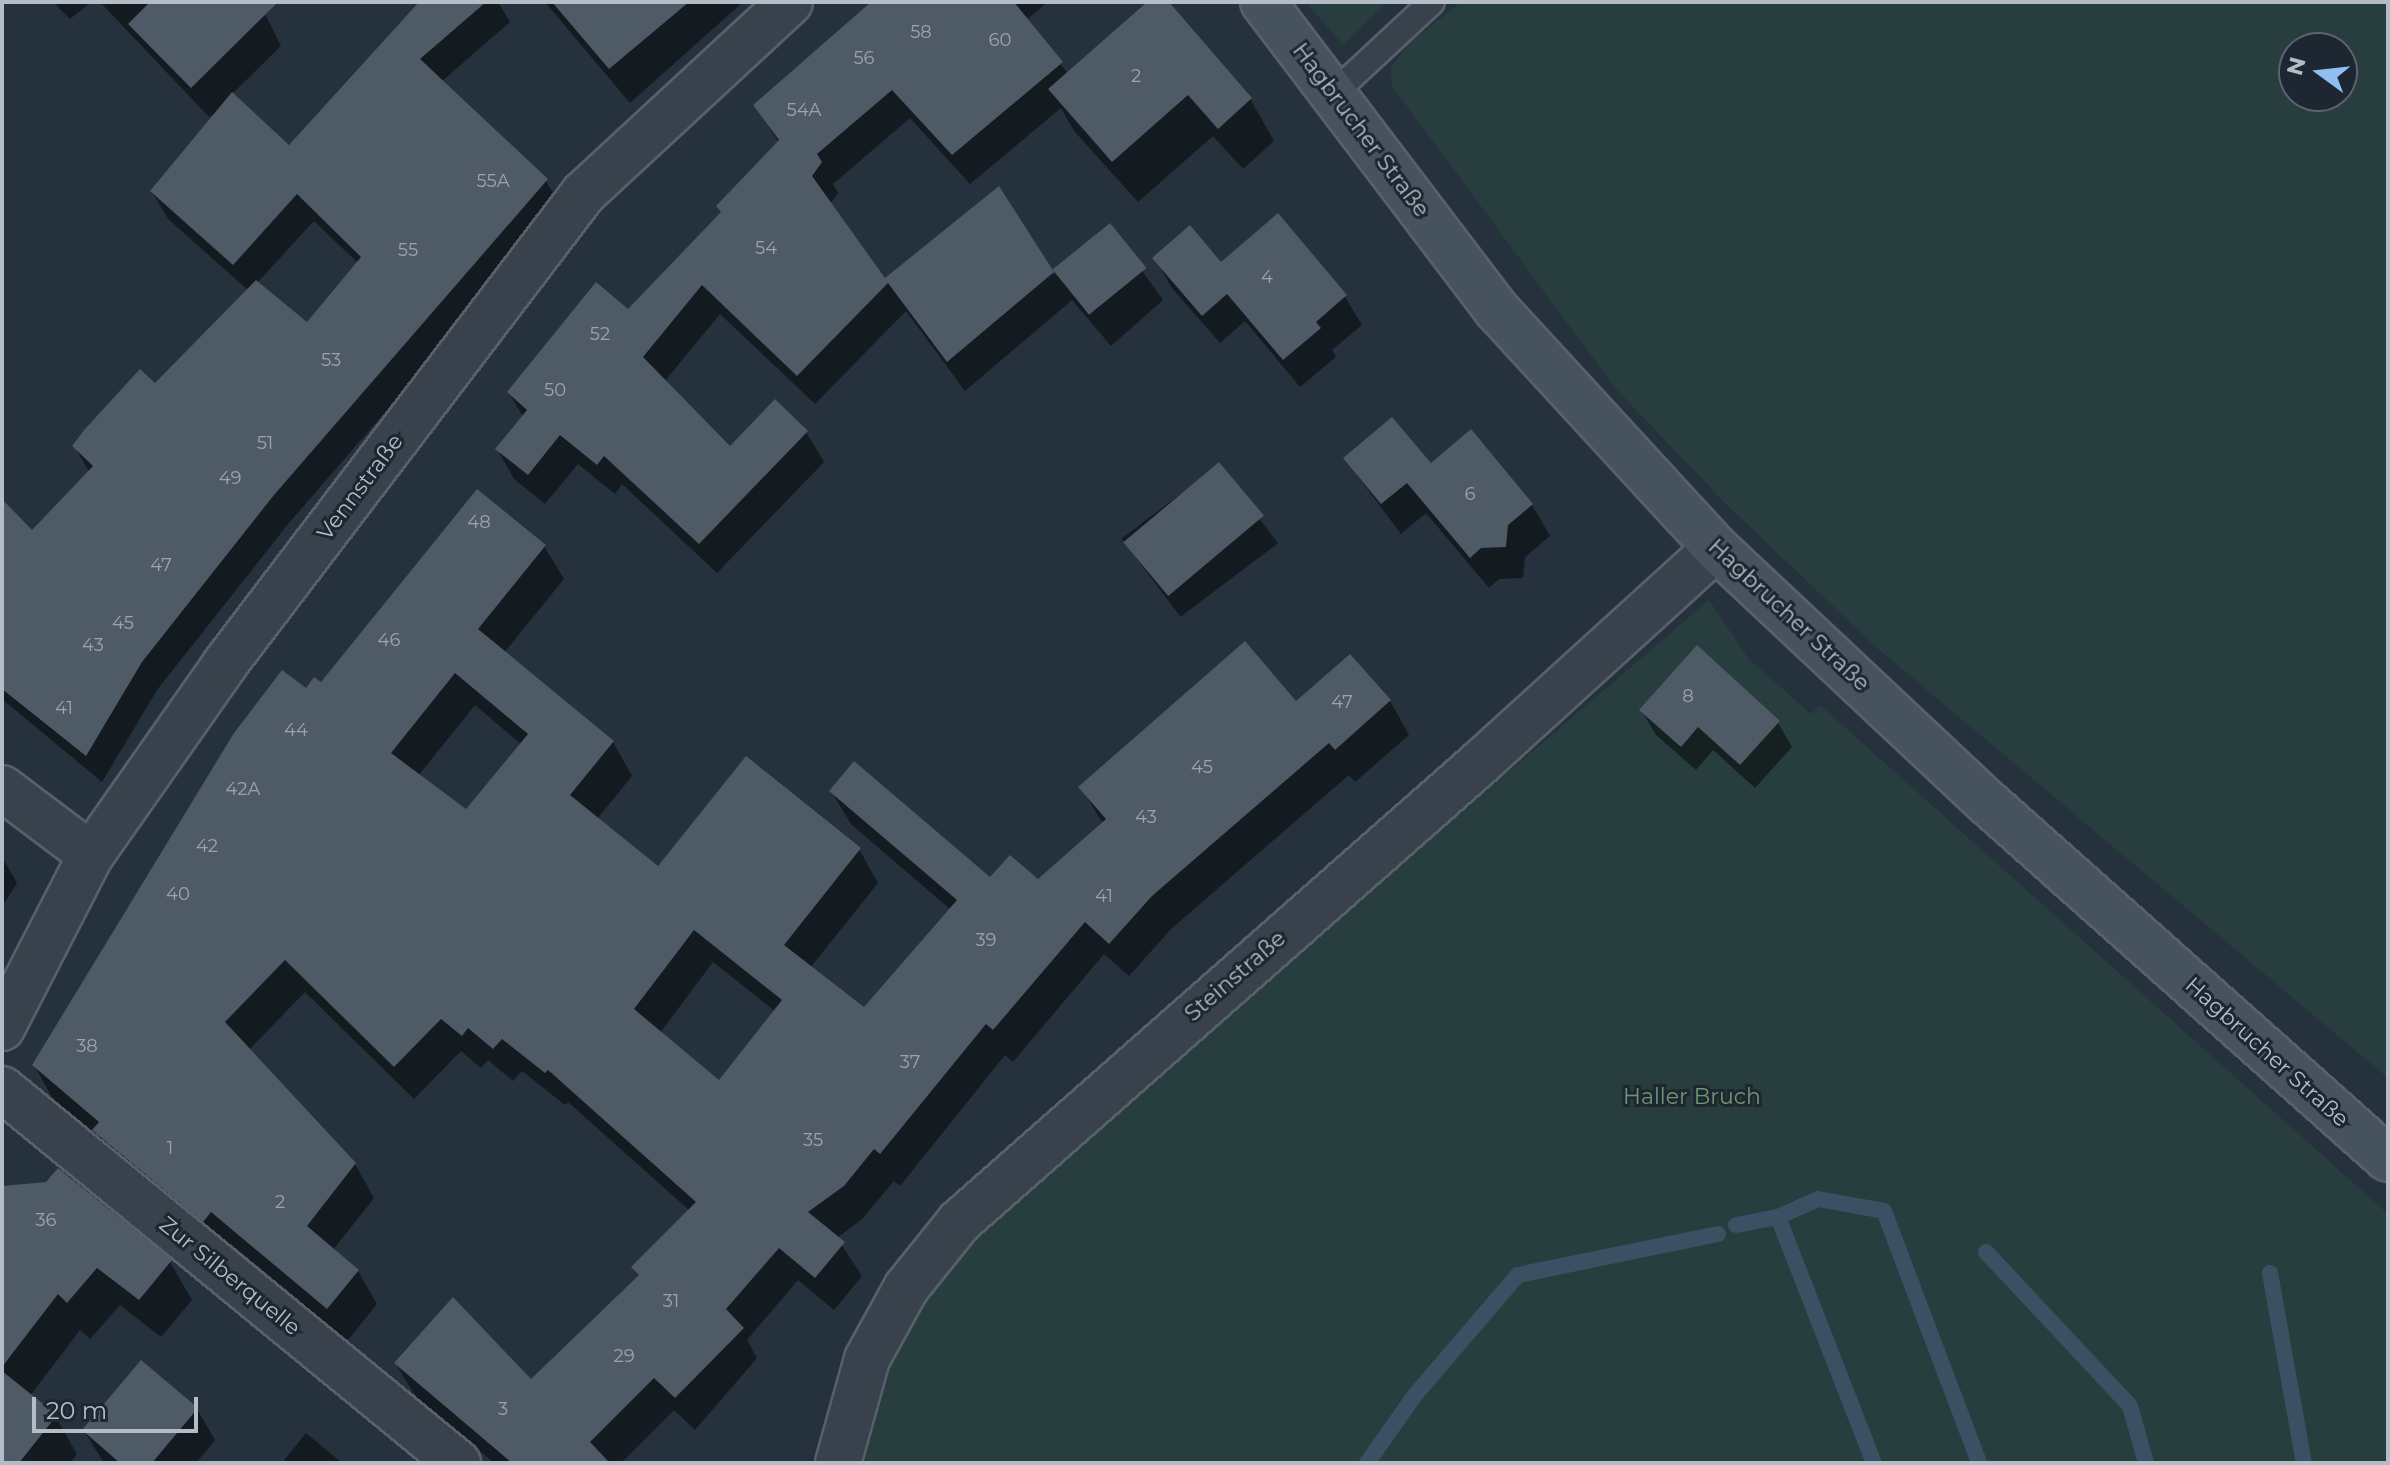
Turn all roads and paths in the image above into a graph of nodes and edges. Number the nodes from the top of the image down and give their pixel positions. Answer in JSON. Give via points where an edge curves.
{"nodes":[{"id":1,"x":790,"y":2,"type":"edge"},
{"id":2,"x":1263,"y":2,"type":"edge"},
{"id":3,"x":1432,"y":2,"type":"edge"},
{"id":4,"x":1333,"y":94,"type":"junction"},
{"id":5,"x":1716,"y":548,"type":"junction"},
{"id":6,"x":2,"y":788,"type":"edge"},
{"id":7,"x":91,"y":855,"type":"junction"},
{"id":8,"x":2,"y":1028,"type":"edge"},
{"id":9,"x":2,"y":1089,"type":"edge"},
{"id":10,"x":2388,"y":1159,"type":"edge"},
{"id":11,"x":458,"y":1463,"type":"edge"},
{"id":12,"x":838,"y":1463,"type":"edge"}],
"edges":[{"from":1,"to":7,"type":"street","name":"Vennstraße","via":[[583,194],[225,664]]},
{"from":2,"to":4,"type":"main road","name":"Hagbrucher Straße"},
{"from":3,"to":4,"type":"lane"},
{"from":4,"to":5,"type":"main road","name":"Hagbrucher Straße","via":[[1496,309]]},
{"from":5,"to":10,"type":"main road","name":"Hagbrucher Straße","via":[[1989,804]]},
{"from":5,"to":12,"type":"street","name":"Steinstraße","via":[[959,1222],[906,1288],[867,1359]]},
{"from":6,"to":7,"type":"street"},
{"from":7,"to":8,"type":"street","name":"Vennstraße"},
{"from":9,"to":11,"type":"street","name":"Zur Silberquelle"}]}
